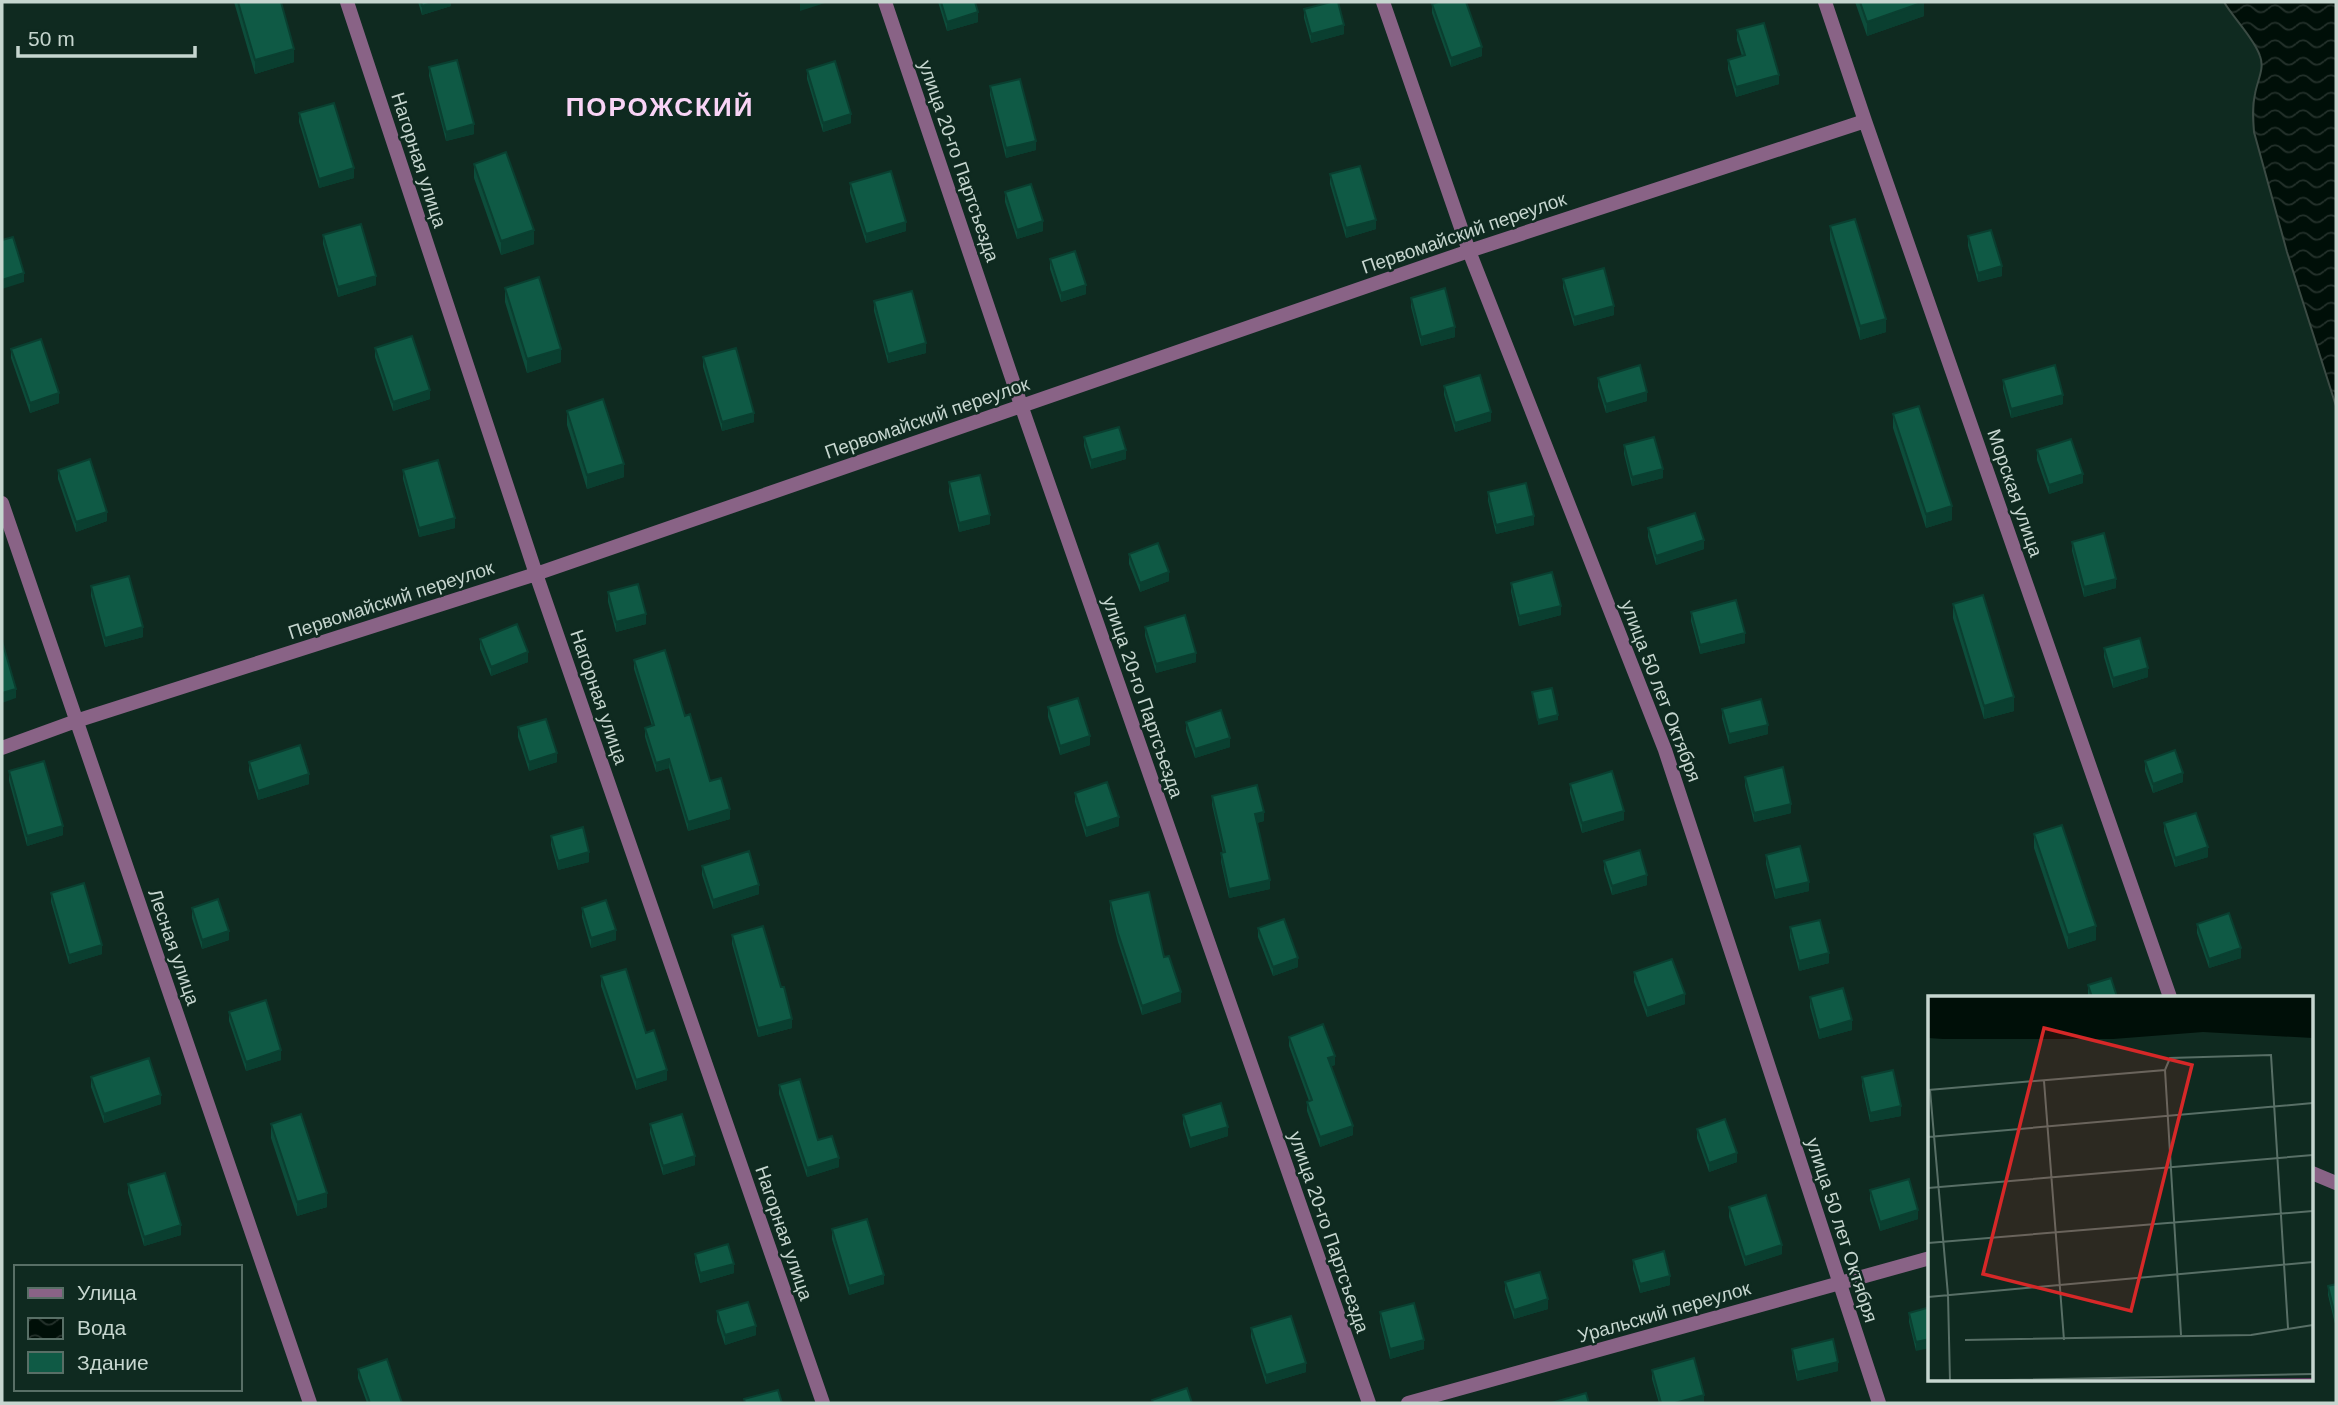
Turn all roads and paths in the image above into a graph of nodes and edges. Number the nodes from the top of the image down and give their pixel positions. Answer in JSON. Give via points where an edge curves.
{"nodes":[{"id":1,"x":346,"y":2,"type":"edge"},
{"id":2,"x":885,"y":2,"type":"edge"},
{"id":3,"x":1383,"y":2,"type":"edge"},
{"id":4,"x":1825,"y":2,"type":"edge"},
{"id":5,"x":1865,"y":121,"type":"junction"},
{"id":6,"x":1469,"y":251,"type":"junction"},
{"id":7,"x":1021,"y":405,"type":"junction"},
{"id":8,"x":2,"y":503,"type":"edge"},
{"id":9,"x":536,"y":574,"type":"junction"},
{"id":10,"x":76,"y":720,"type":"junction"},
{"id":11,"x":2,"y":748,"type":"edge"},
{"id":12,"x":2170,"y":996,"type":"edge"},
{"id":13,"x":2314,"y":1174,"type":"edge"},
{"id":14,"x":2336,"y":1183,"type":"edge"},
{"id":15,"x":1928,"y":1259,"type":"edge"},
{"id":16,"x":1839,"y":1284,"type":"junction"},
{"id":17,"x":310,"y":1403,"type":"edge"},
{"id":18,"x":823,"y":1403,"type":"edge"},
{"id":19,"x":1368,"y":1403,"type":"edge"},
{"id":20,"x":1408,"y":1403,"type":"edge"},
{"id":21,"x":1879,"y":1403,"type":"edge"}],
"edges":[{"from":1,"to":9,"type":"street","name":"Нагорная улица"},
{"from":2,"to":7,"type":"street","name":"улица 20-го Партсъезда"},
{"from":3,"to":6,"type":"street","name":"улица 50 лет Октября"},
{"from":4,"to":5,"type":"street","name":"Морская улица"},
{"from":5,"to":6,"type":"street","name":"Первомайский переулок"},
{"from":5,"to":12,"type":"street","name":"Морская улица"},
{"from":6,"to":7,"type":"street","name":"Первомайский переулок"},
{"from":6,"to":16,"type":"street","name":"улица 50 лет Октября","via":[[1665,750]]},
{"from":7,"to":9,"type":"street","name":"Первомайский переулок"},
{"from":7,"to":19,"type":"street","name":"улица 20-го Партсъезда"},
{"from":8,"to":10,"type":"street","name":"Лесная улица"},
{"from":9,"to":10,"type":"street","name":"Первомайский переулок"},
{"from":9,"to":18,"type":"street","name":"Нагорная улица"},
{"from":10,"to":11,"type":"street","name":"Первомайский переулок"},
{"from":10,"to":17,"type":"street","name":"Лесная улица"},
{"from":13,"to":14,"type":"street"},
{"from":15,"to":16,"type":"street","name":"Уральский переулок"},
{"from":16,"to":20,"type":"street","name":"Уральский переулок"},
{"from":16,"to":21,"type":"street","name":"улица 50 лет Октября"}]}
